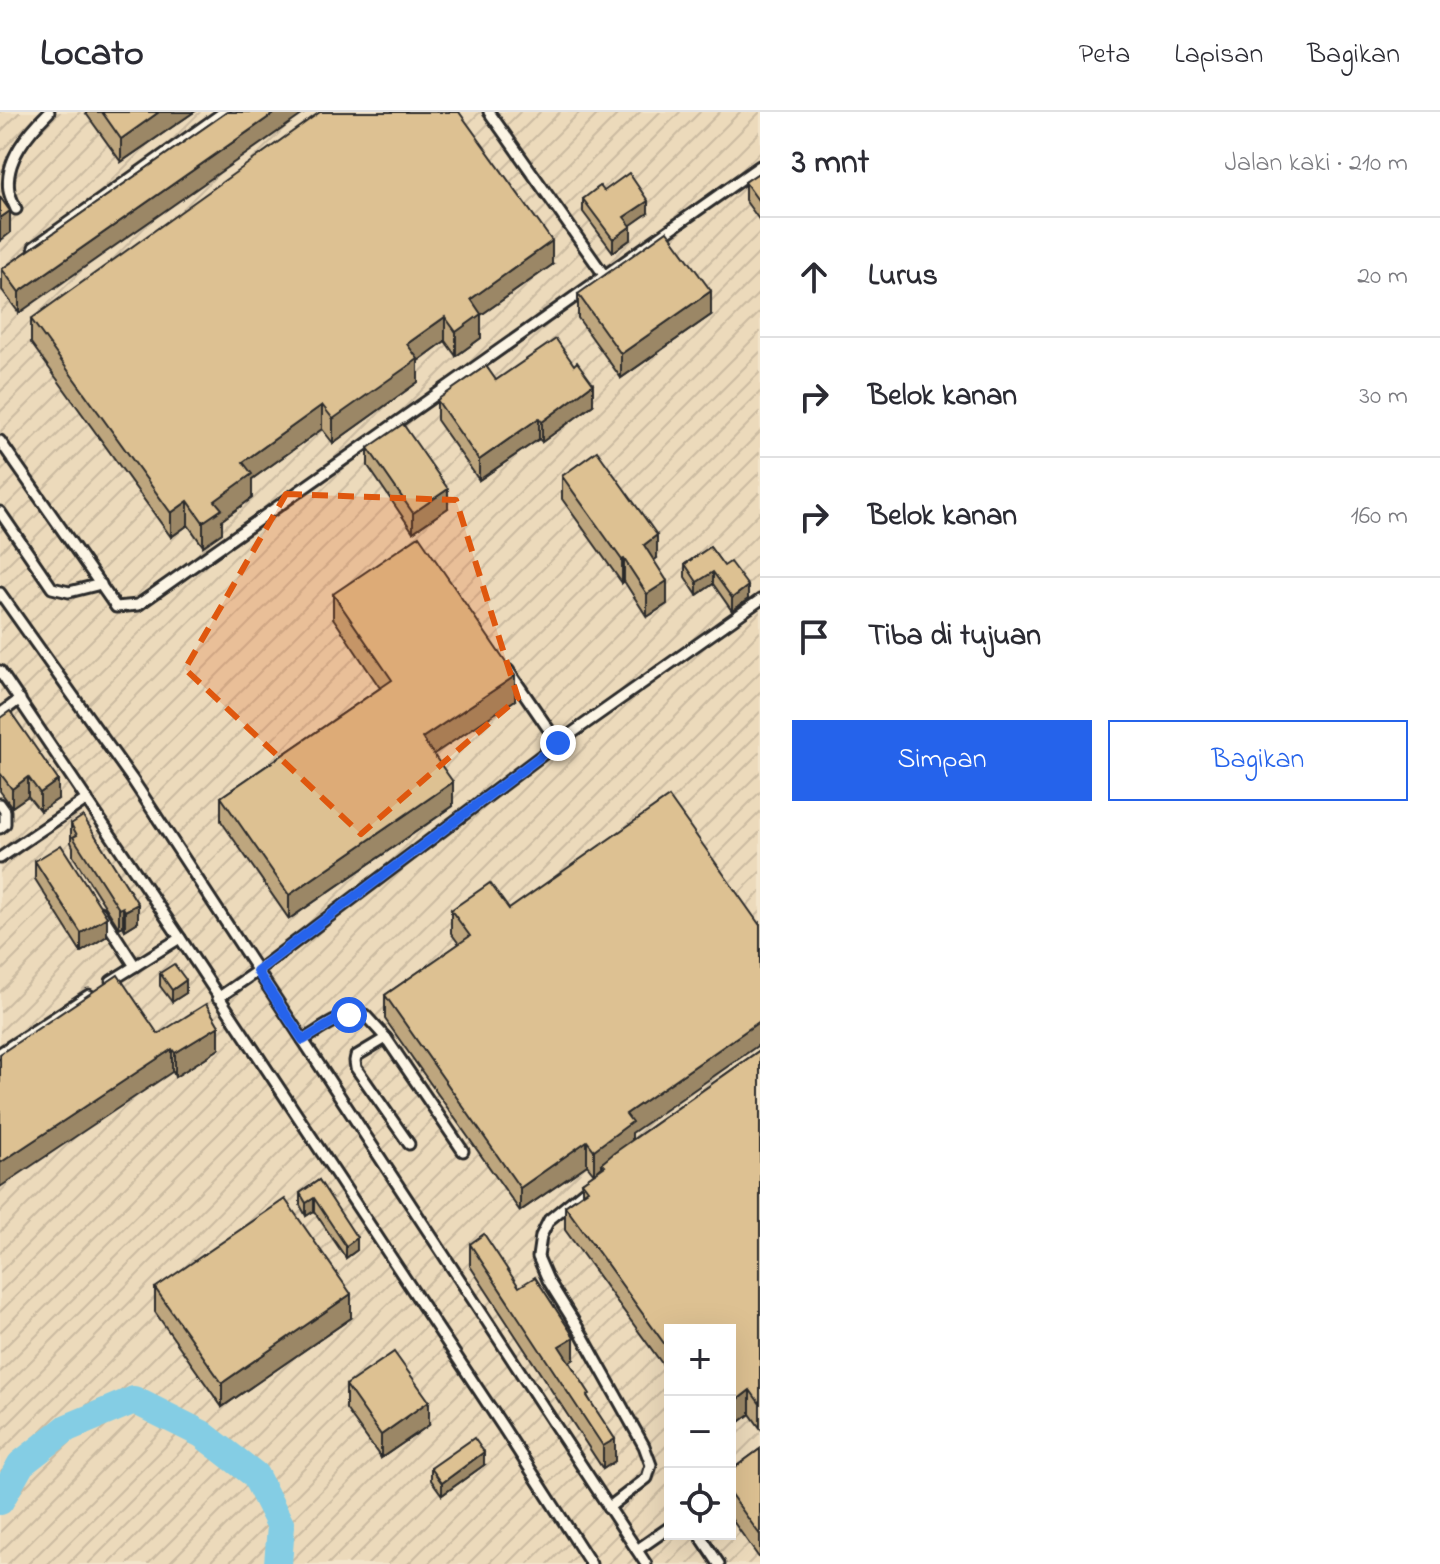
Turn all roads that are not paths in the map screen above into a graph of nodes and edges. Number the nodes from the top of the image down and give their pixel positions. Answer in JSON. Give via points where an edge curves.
{"nodes":[{"id":1,"x":49,"y":112,"type":"edge"},
{"id":2,"x":224,"y":112,"type":"edge"},
{"id":3,"x":489,"y":112,"type":"edge"},
{"id":4,"x":760,"y":166,"type":"edge"},
{"id":5,"x":16,"y":209,"type":"dead end"},
{"id":6,"x":25,"y":253,"type":"edge"},
{"id":7,"x":604,"y":275,"type":"junction"},
{"id":8,"x":0,"y":441,"type":"edge"},
{"id":9,"x":0,"y":512,"type":"edge"},
{"id":10,"x":101,"y":584,"type":"junction"},
{"id":11,"x":0,"y":593,"type":"edge"},
{"id":12,"x":760,"y":600,"type":"edge"},
{"id":13,"x":506,"y":667,"type":"edge"},
{"id":14,"x":0,"y":671,"type":"edge"},
{"id":15,"x":20,"y":699,"type":"junction"},
{"id":16,"x":0,"y":714,"type":"edge"},
{"id":17,"x":558,"y":743,"type":"junction"},
{"id":18,"x":87,"y":799,"type":"junction"},
{"id":19,"x":0,"y":804,"type":"edge"},
{"id":20,"x":0,"y":828,"type":"edge"},
{"id":21,"x":0,"y":858,"type":"edge"},
{"id":22,"x":95,"y":904,"type":"edge"},
{"id":23,"x":180,"y":938,"type":"junction"},
{"id":24,"x":135,"y":966,"type":"junction"},
{"id":25,"x":257,"y":971,"type":"junction"},
{"id":26,"x":218,"y":998,"type":"junction"},
{"id":27,"x":386,"y":1038,"type":"junction"},
{"id":28,"x":303,"y":1040,"type":"junction"},
{"id":29,"x":0,"y":1053,"type":"edge"},
{"id":30,"x":409,"y":1144,"type":"dead end"},
{"id":31,"x":463,"y":1151,"type":"dead end"},
{"id":32,"x":597,"y":1181,"type":"edge"},
{"id":33,"x":608,"y":1508,"type":"junction"},
{"id":34,"x":664,"y":1531,"type":"edge"},
{"id":35,"x":703,"y":1540,"type":"edge"},
{"id":36,"x":637,"y":1550,"type":"junction"},
{"id":37,"x":591,"y":1564,"type":"edge"},
{"id":38,"x":646,"y":1564,"type":"edge"},
{"id":39,"x":719,"y":1564,"type":"edge"}],
"edges":[{"from":1,"to":5,"type":"lane","via":[[19,146],[11,167],[9,190]]},
{"from":2,"to":6,"type":"lane"},
{"from":3,"to":7,"type":"lane"},
{"from":4,"to":7,"type":"lane"},
{"from":7,"to":10,"type":"lane","via":[[138,605],[116,607]]},
{"from":8,"to":10,"type":"lane"},
{"from":9,"to":10,"type":"lane","via":[[52,588],[69,592]]},
{"from":11,"to":25,"type":"lane","via":[[132,779]]},
{"from":12,"to":17,"type":"lane"},
{"from":13,"to":17,"type":"lane"},
{"from":14,"to":15,"type":"lane"},
{"from":15,"to":16,"type":"lane"},
{"from":15,"to":18,"type":"lane"},
{"from":17,"to":25,"type":"lane"},
{"from":18,"to":21,"type":"lane"},
{"from":18,"to":23,"type":"lane"},
{"from":19,"to":20,"type":"lane","via":[[6,817]]},
{"from":22,"to":24,"type":"lane"},
{"from":23,"to":24,"type":"lane"},
{"from":23,"to":26,"type":"lane"},
{"from":24,"to":29,"type":"lane"},
{"from":25,"to":26,"type":"lane"},
{"from":25,"to":28,"type":"lane"},
{"from":26,"to":37,"type":"lane"},
{"from":27,"to":28,"type":"lane","via":[[365,1015],[357,1014]]},
{"from":27,"to":30,"type":"lane","via":[[356,1056],[356,1068]]},
{"from":27,"to":31,"type":"lane"},
{"from":28,"to":33,"type":"lane"},
{"from":32,"to":33,"type":"lane","via":[[549,1220],[538,1257],[651,1465],[647,1478]]},
{"from":33,"to":36,"type":"lane"},
{"from":34,"to":36,"type":"lane"},
{"from":35,"to":39,"type":"lane"},
{"from":36,"to":38,"type":"lane"}]}
